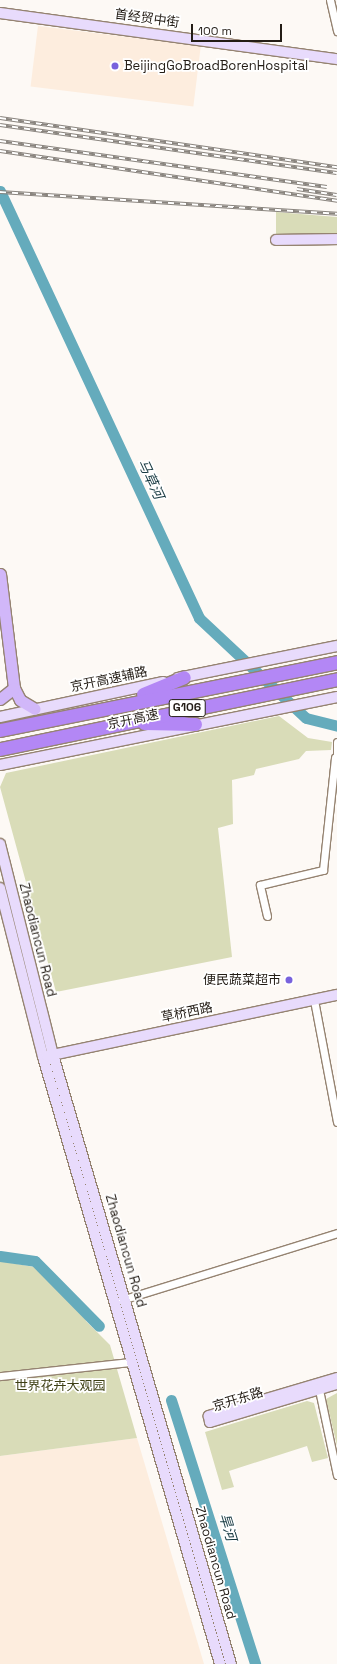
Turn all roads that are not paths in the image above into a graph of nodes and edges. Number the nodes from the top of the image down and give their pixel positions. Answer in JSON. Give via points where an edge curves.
{"nodes":[{"id":1,"x":330,"y":0,"type":"edge"},
{"id":2,"x":0,"y":13,"type":"edge"},
{"id":3,"x":337,"y":31,"type":"edge"},
{"id":4,"x":337,"y":59,"type":"edge"},
{"id":5,"x":337,"y":239,"type":"edge"},
{"id":6,"x":276,"y":240,"type":"dead end"},
{"id":7,"x":0,"y":574,"type":"edge"},
{"id":8,"x":337,"y":646,"type":"edge"},
{"id":9,"x":337,"y":662,"type":"edge"},
{"id":10,"x":184,"y":677,"type":"junction"},
{"id":11,"x":337,"y":679,"type":"edge"},
{"id":12,"x":14,"y":688,"type":"junction"},
{"id":13,"x":337,"y":697,"type":"edge"},
{"id":14,"x":0,"y":699,"type":"edge"},
{"id":15,"x":117,"y":705,"type":"junction"},
{"id":16,"x":36,"y":709,"type":"junction"},
{"id":17,"x":0,"y":717,"type":"edge"},
{"id":18,"x":120,"y":722,"type":"junction"},
{"id":19,"x":195,"y":724,"type":"junction"},
{"id":20,"x":0,"y":730,"type":"edge"},
{"id":21,"x":337,"y":742,"type":"edge"},
{"id":22,"x":0,"y":749,"type":"edge"},
{"id":23,"x":336,"y":758,"type":"edge"},
{"id":24,"x":0,"y":766,"type":"edge"},
{"id":25,"x":0,"y":844,"type":"edge"},
{"id":26,"x":0,"y":888,"type":"edge"},
{"id":27,"x":267,"y":916,"type":"dead end"},
{"id":28,"x":337,"y":995,"type":"edge"},
{"id":29,"x":314,"y":1000,"type":"junction"},
{"id":30,"x":48,"y":1056,"type":"junction"},
{"id":31,"x":337,"y":1122,"type":"edge"},
{"id":32,"x":337,"y":1233,"type":"edge"},
{"id":33,"x":125,"y":1298,"type":"junction"},
{"id":34,"x":113,"y":1302,"type":"junction"},
{"id":35,"x":131,"y":1362,"type":"junction"},
{"id":36,"x":0,"y":1376,"type":"edge"},
{"id":37,"x":337,"y":1378,"type":"edge"},
{"id":38,"x":337,"y":1384,"type":"edge"},
{"id":39,"x":319,"y":1386,"type":"junction"},
{"id":40,"x":337,"y":1475,"type":"edge"},
{"id":41,"x":220,"y":1664,"type":"edge"},
{"id":42,"x":231,"y":1664,"type":"edge"}],
"edges":[{"from":1,"to":3,"type":"street"},
{"from":2,"to":4,"type":"street","name":"首经贸中街"},
{"from":5,"to":6,"type":"street"},
{"from":7,"to":12,"type":"main road"},
{"from":8,"to":10,"type":"street","name":"京开高速辅路"},
{"from":9,"to":15,"type":"highway","name":"京开高速","number":"G106"},
{"from":10,"to":15,"type":"highway"},
{"from":10,"to":16,"type":"street","name":"京开高速辅路"},
{"from":11,"to":18,"type":"highway","name":"京开高速","number":"G106"},
{"from":12,"to":14,"type":"main road"},
{"from":12,"to":16,"type":"main road","via":[[20,700]]},
{"from":13,"to":19,"type":"street","via":[[268,713]]},
{"from":15,"to":20,"type":"highway","name":"京开高速","number":"G106"},
{"from":16,"to":17,"type":"street","name":"京开高速辅路"},
{"from":18,"to":19,"type":"highway"},
{"from":18,"to":22,"type":"highway","name":"京开高速","number":"G106"},
{"from":19,"to":24,"type":"street"},
{"from":21,"to":23,"type":"street"},
{"from":23,"to":27,"type":"street","via":[[323,870],[260,885]]},
{"from":25,"to":30,"type":"street","name":"Zhaodiancun Road"},
{"from":26,"to":30,"type":"street","name":"Zhaodiancun Road"},
{"from":28,"to":29,"type":"street","name":"草桥西路"},
{"from":29,"to":30,"type":"street","name":"草桥西路"},
{"from":29,"to":31,"type":"street"},
{"from":30,"to":33,"type":"street","name":"Zhaodiancun Road"},
{"from":30,"to":34,"type":"street","name":"Zhaodiancun Road"},
{"from":32,"to":33,"type":"street"},
{"from":33,"to":34,"type":"street"},
{"from":33,"to":42,"type":"street","name":"Zhaodiancun Road"},
{"from":34,"to":35,"type":"street","name":"Zhaodiancun Road"},
{"from":35,"to":36,"type":"street"},
{"from":35,"to":41,"type":"street","name":"Zhaodiancun Road"},
{"from":37,"to":39,"type":"street","name":"京开东路"},
{"from":38,"to":39,"type":"street","name":"京开东路"},
{"from":39,"to":39,"type":"street","name":"京开东路","via":[[209,1416],[210,1422]]},
{"from":39,"to":40,"type":"street"}]}
